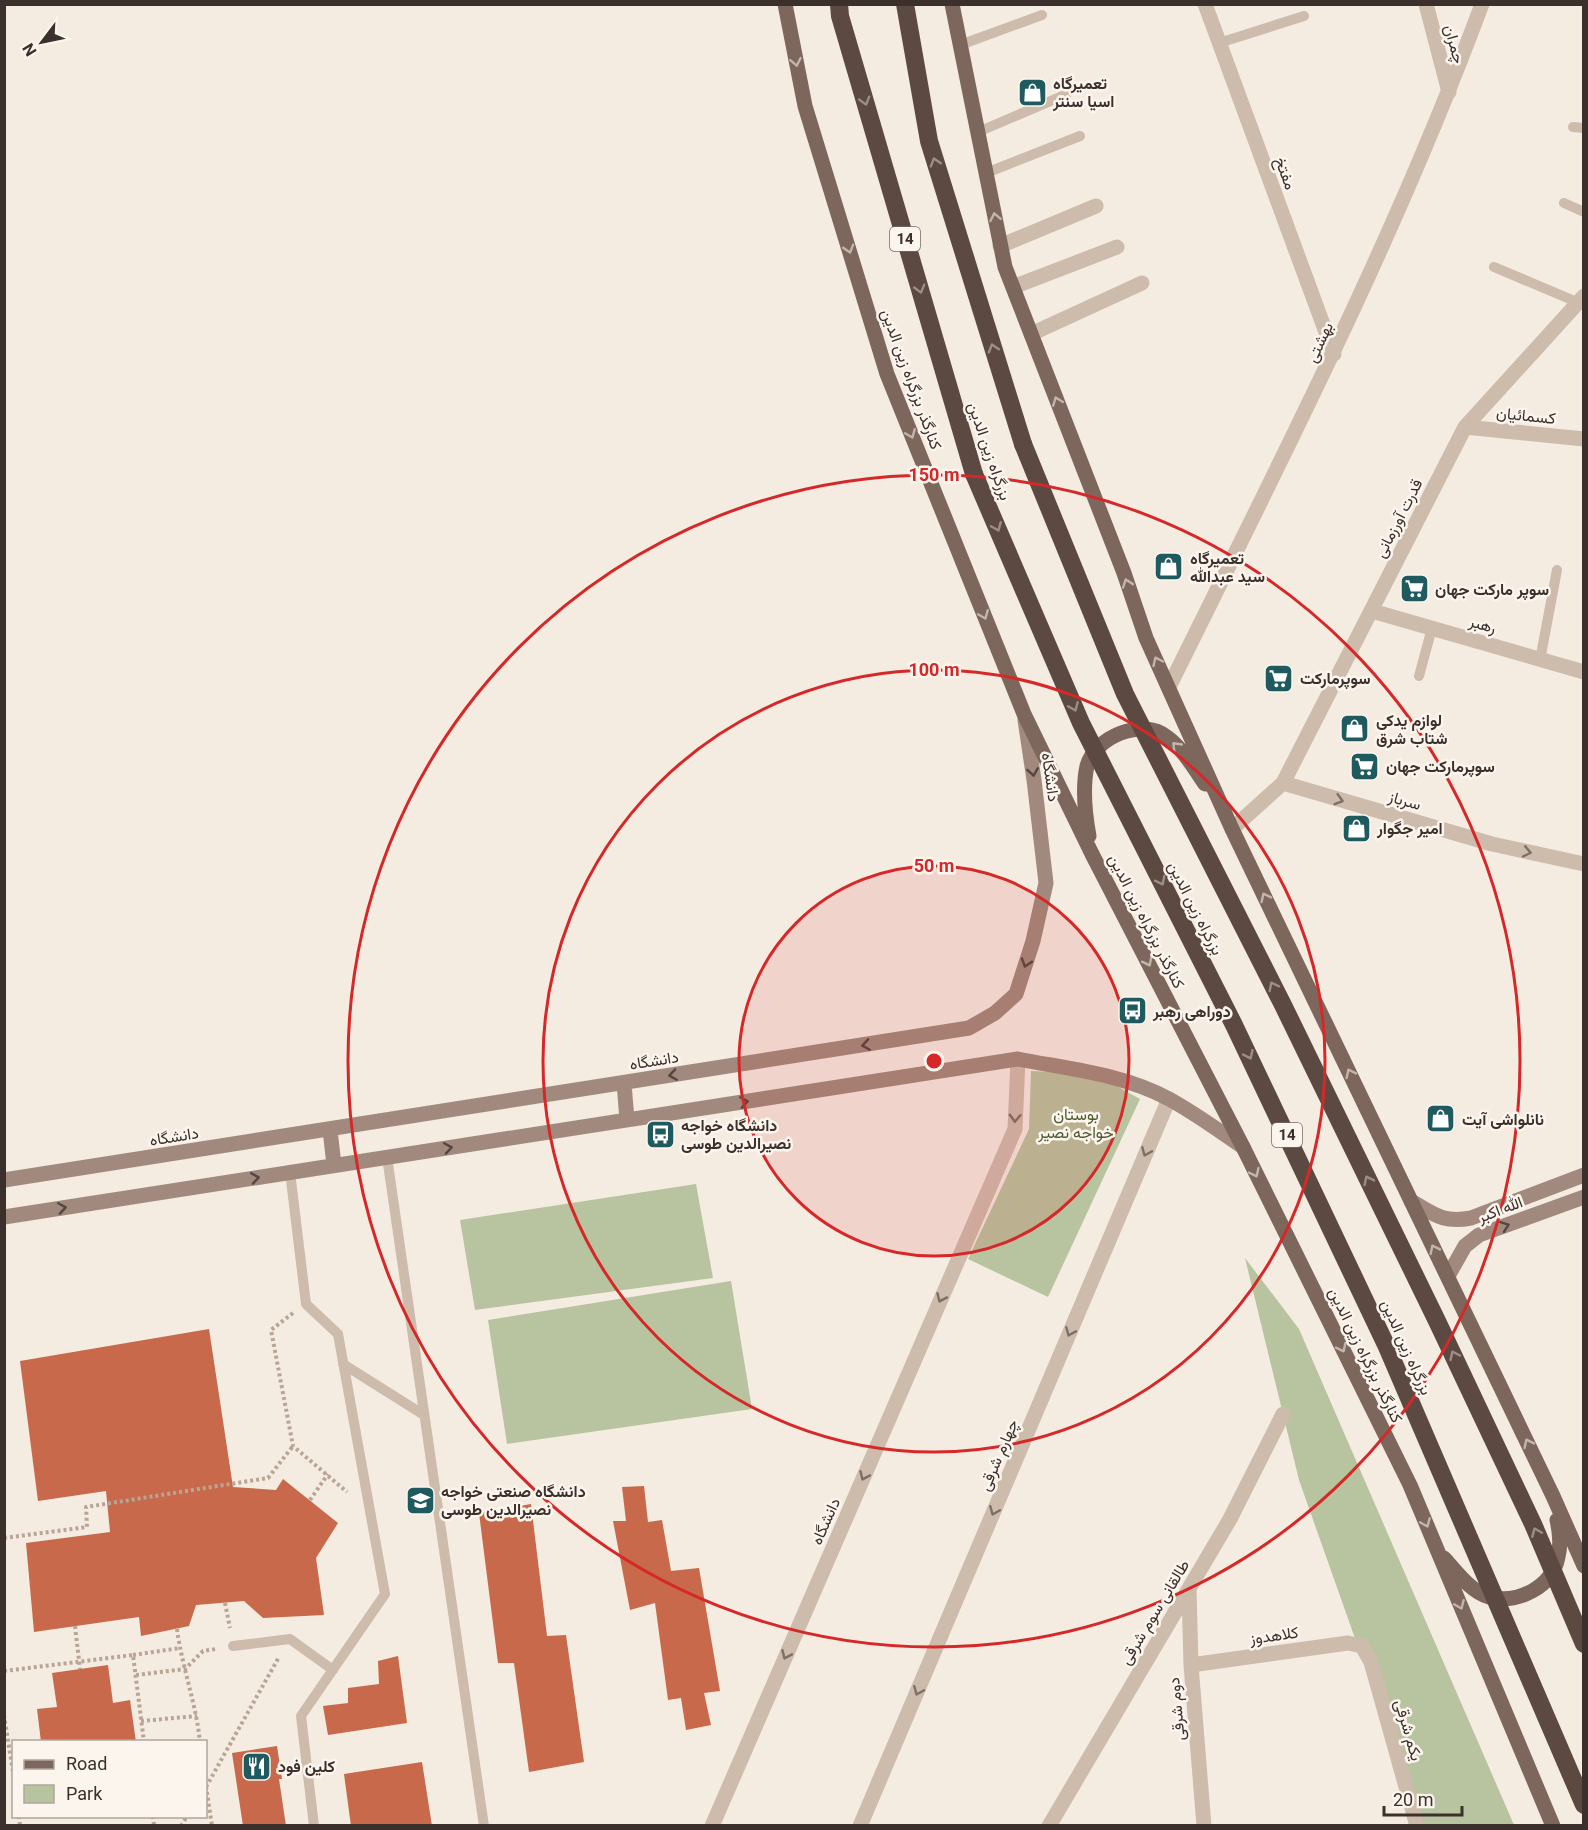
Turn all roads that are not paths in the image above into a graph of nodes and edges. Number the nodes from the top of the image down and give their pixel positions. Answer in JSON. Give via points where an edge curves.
{"nodes":[{"id":1,"x":785,"y":4,"type":"edge"},
{"id":2,"x":839,"y":4,"type":"edge"},
{"id":3,"x":905,"y":4,"type":"edge"},
{"id":4,"x":952,"y":4,"type":"edge"},
{"id":5,"x":1205,"y":4,"type":"edge"},
{"id":6,"x":1426,"y":4,"type":"edge"},
{"id":7,"x":1482,"y":4,"type":"edge"},
{"id":8,"x":1042,"y":15,"type":"dead end"},
{"id":9,"x":1304,"y":16,"type":"dead end"},
{"id":10,"x":1219,"y":44,"type":"junction"},
{"id":11,"x":960,"y":45,"type":"junction"},
{"id":12,"x":1449,"y":92,"type":"junction"},
{"id":13,"x":1067,"y":94,"type":"dead end"},
{"id":14,"x":978,"y":132,"type":"junction"},
{"id":15,"x":1080,"y":136,"type":"dead end"},
{"id":16,"x":986,"y":172,"type":"junction"},
{"id":17,"x":1564,"y":203,"type":"dead end"},
{"id":18,"x":1096,"y":206,"type":"dead end"},
{"id":19,"x":1584,"y":212,"type":"edge"},
{"id":20,"x":1000,"y":246,"type":"junction"},
{"id":21,"x":1117,"y":247,"type":"dead end"},
{"id":22,"x":1494,"y":267,"type":"dead end"},
{"id":23,"x":1142,"y":283,"type":"dead end"},
{"id":24,"x":1013,"y":288,"type":"junction"},
{"id":25,"x":1580,"y":299,"type":"edge"},
{"id":26,"x":1031,"y":334,"type":"junction"},
{"id":27,"x":1334,"y":354,"type":"junction"},
{"id":28,"x":1465,"y":427,"type":"junction"},
{"id":29,"x":1584,"y":440,"type":"edge"},
{"id":30,"x":1557,"y":570,"type":"dead end"},
{"id":31,"x":1372,"y":610,"type":"junction"},
{"id":32,"x":1432,"y":628,"type":"junction"},
{"id":33,"x":1540,"y":660,"type":"junction"},
{"id":34,"x":1584,"y":672,"type":"edge"},
{"id":35,"x":1419,"y":676,"type":"dead end"},
{"id":36,"x":1169,"y":687,"type":"junction"},
{"id":37,"x":1024,"y":714,"type":"junction"},
{"id":38,"x":1283,"y":783,"type":"junction"},
{"id":39,"x":1232,"y":829,"type":"junction"},
{"id":40,"x":1092,"y":854,"type":"junction"},
{"id":41,"x":1584,"y":864,"type":"edge"},
{"id":42,"x":1018,"y":1059,"type":"junction"},
{"id":43,"x":624,"y":1083,"type":"junction"},
{"id":44,"x":1169,"y":1099,"type":"junction"},
{"id":45,"x":627,"y":1120,"type":"junction"},
{"id":46,"x":330,"y":1130,"type":"junction"},
{"id":47,"x":1243,"y":1147,"type":"junction"},
{"id":48,"x":387,"y":1157,"type":"junction"},
{"id":49,"x":334,"y":1165,"type":"junction"},
{"id":50,"x":290,"y":1172,"type":"junction"},
{"id":51,"x":1584,"y":1175,"type":"edge"},
{"id":52,"x":4,"y":1180,"type":"edge"},
{"id":53,"x":1584,"y":1197,"type":"edge"},
{"id":54,"x":1411,"y":1202,"type":"junction"},
{"id":55,"x":4,"y":1217,"type":"edge"},
{"id":56,"x":1448,"y":1276,"type":"junction"},
{"id":57,"x":343,"y":1364,"type":"junction"},
{"id":58,"x":1283,"y":1414,"type":"dead end"},
{"id":59,"x":424,"y":1415,"type":"junction"},
{"id":60,"x":1553,"y":1496,"type":"junction"},
{"id":61,"x":1438,"y":1551,"type":"junction"},
{"id":62,"x":1584,"y":1566,"type":"edge"},
{"id":63,"x":1189,"y":1589,"type":"junction"},
{"id":64,"x":1584,"y":1644,"type":"edge"},
{"id":65,"x":233,"y":1646,"type":"road end"},
{"id":66,"x":1362,"y":1646,"type":"joint"},
{"id":67,"x":1191,"y":1665,"type":"junction"},
{"id":68,"x":333,"y":1670,"type":"junction"},
{"id":69,"x":1584,"y":1805,"type":"edge"},
{"id":70,"x":315,"y":1826,"type":"edge"},
{"id":71,"x":484,"y":1826,"type":"edge"},
{"id":72,"x":711,"y":1826,"type":"edge"},
{"id":73,"x":860,"y":1826,"type":"edge"},
{"id":74,"x":1049,"y":1826,"type":"edge"},
{"id":75,"x":1204,"y":1826,"type":"edge"},
{"id":76,"x":1417,"y":1826,"type":"edge"},
{"id":77,"x":1553,"y":1826,"type":"edge"}],
"edges":[{"from":1,"to":37,"type":"main road","name":"کنارگذر بزرگراه زین الدین","one_way":true,"via":[[805,106],[887,374]]},
{"from":2,"to":69,"type":"highway","name":"بزرگراه زین الدین","number":"14","one_way":true,"bridge":true,"via":[[974,474],[1081,723],[1234,1025],[1387,1347]]},
{"from":64,"to":3,"type":"highway","name":"بزرگراه زین الدین","one_way":true,"bridge":true,"via":[[1533,1524],[1437,1321],[1125,694],[1023,444],[929,141]]},
{"from":4,"to":11,"type":"main road"},
{"from":5,"to":10,"type":"street","name":"مفتخ"},
{"from":6,"to":12,"type":"street","name":"چمران"},
{"from":7,"to":12,"type":"street","name":"بهشتی"},
{"from":8,"to":11,"type":"lane"},
{"from":9,"to":10,"type":"lane"},
{"from":10,"to":27,"type":"street","name":"مفتخ"},
{"from":11,"to":14,"type":"main road"},
{"from":12,"to":27,"type":"street","name":"بهشتی"},
{"from":13,"to":14,"type":"lane"},
{"from":14,"to":16,"type":"main road"},
{"from":15,"to":16,"type":"lane"},
{"from":20,"to":16,"type":"main road","one_way":true},
{"from":17,"to":19,"type":"lane"},
{"from":18,"to":20,"type":"street"},
{"from":20,"to":24,"type":"main road"},
{"from":21,"to":24,"type":"street"},
{"from":22,"to":25,"type":"lane"},
{"from":23,"to":26,"type":"street"},
{"from":24,"to":26,"type":"main road"},
{"from":25,"to":28,"type":"street","name":"قدرت آورزمانی"},
{"from":36,"to":26,"type":"main road","one_way":true,"via":[[1146,638]]},
{"from":27,"to":36,"type":"street","name":"بهشتی"},
{"from":28,"to":29,"type":"street","name":"کسمائیان"},
{"from":28,"to":31,"type":"street","name":"قدرت آورزمانی"},
{"from":30,"to":33,"type":"lane"},
{"from":31,"to":32,"type":"street","name":"رهبر"},
{"from":31,"to":38,"type":"street","name":"قدرت آورزمانی"},
{"from":32,"to":33,"type":"street","name":"رهبر"},
{"from":32,"to":35,"type":"lane"},
{"from":33,"to":34,"type":"street","name":"رهبر"},
{"from":36,"to":39,"type":"main road"},
{"from":37,"to":40,"type":"main road","name":"کنارگذر بزرگراه زین الدین"},
{"from":37,"to":43,"type":"main road","name":"دانشگاه","one_way":true,"via":[[1046,883],[1016,994],[995,1013],[969,1028]]},
{"from":38,"to":39,"type":"street"},
{"from":38,"to":41,"type":"street","name":"سرباز","one_way":true,"via":[[1492,844]]},
{"from":39,"to":40,"type":"main road","one_way":true,"via":[[1197,772],[1165,735],[1129,730],[1100,745],[1088,764],[1086,818]]},
{"from":54,"to":39,"type":"main road","one_way":true},
{"from":40,"to":47,"type":"main road","name":"کنارگذر بزرگراه زین الدین","one_way":true},
{"from":42,"to":44,"type":"main road","via":[[1134,1084]]},
{"from":45,"to":42,"type":"main road","one_way":true},
{"from":42,"to":72,"type":"street","name":"دانشگاه","one_way":true,"via":[[1015,1129]]},
{"from":43,"to":45,"type":"main road"},
{"from":43,"to":46,"type":"main road","name":"دانشگاه"},
{"from":44,"to":47,"type":"main road"},
{"from":44,"to":73,"type":"street","name":"چهارم شرقی","one_way":true},
{"from":48,"to":45,"type":"main road","one_way":true},
{"from":46,"to":49,"type":"main road"},
{"from":46,"to":52,"type":"main road","name":"دانشگاه"},
{"from":47,"to":61,"type":"main road","name":"کنارگذر بزرگراه زین الدین","one_way":true,"via":[[1410,1485]]},
{"from":48,"to":49,"type":"main road"},
{"from":48,"to":59,"type":"lane"},
{"from":49,"to":50,"type":"main road"},
{"from":55,"to":50,"type":"main road","one_way":true},
{"from":50,"to":57,"type":"lane","via":[[306,1304],[338,1334]]},
{"from":51,"to":54,"type":"main road","via":[[1454,1221]]},
{"from":56,"to":53,"type":"main road","name":"الله اکبر","one_way":true,"via":[[1465,1246],[1479,1236]]},
{"from":56,"to":54,"type":"main road","one_way":true},
{"from":60,"to":56,"type":"main road","one_way":true},
{"from":57,"to":59,"type":"lane"},
{"from":57,"to":68,"type":"lane","via":[[385,1594]]},
{"from":58,"to":63,"type":"street","name":"طالقانی سوم شرقی","via":[[1230,1520]]},
{"from":59,"to":71,"type":"lane"},
{"from":60,"to":61,"type":"main road","via":[[1560,1536],[1558,1560],[1533,1592],[1511,1599],[1487,1597],[1468,1584]]},
{"from":60,"to":62,"type":"main road"},
{"from":61,"to":77,"type":"main road","name":"کنارگذر بزرگراه زین الدین","one_way":true},
{"from":63,"to":67,"type":"street","name":"دوم شرقی"},
{"from":63,"to":74,"type":"street","name":"طالقانی سوم شرقی"},
{"from":65,"to":68,"type":"lane","via":[[290,1639]]},
{"from":66,"to":67,"type":"street","name":"کلاهدوز","via":[[1348,1643]]},
{"from":66,"to":76,"type":"street","name":"یکم شرقی","via":[[1371,1662]]},
{"from":67,"to":75,"type":"street","name":"دوم شرقی"},
{"from":68,"to":70,"type":"lane","via":[[301,1716]]}]}
